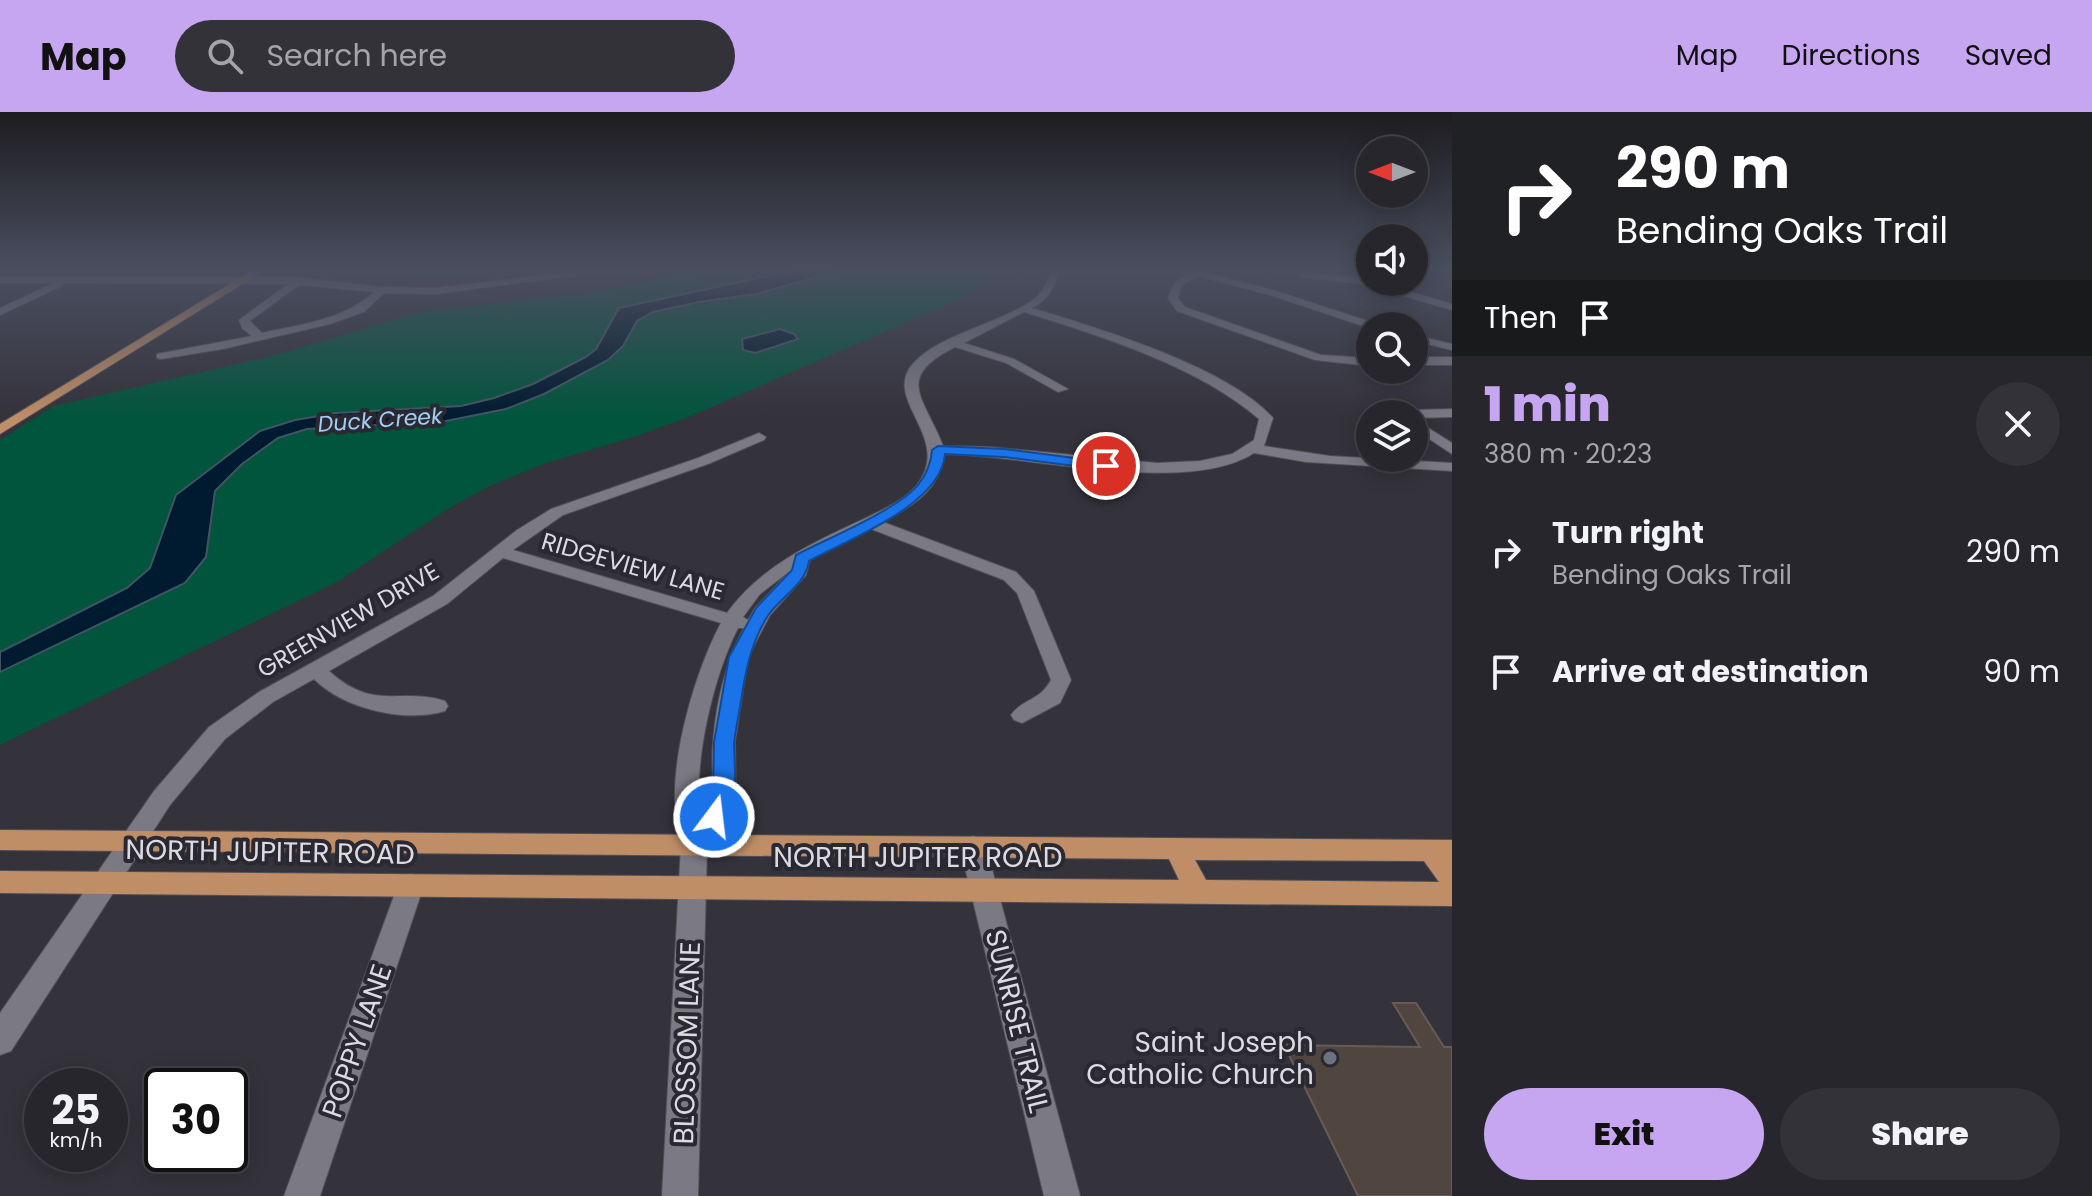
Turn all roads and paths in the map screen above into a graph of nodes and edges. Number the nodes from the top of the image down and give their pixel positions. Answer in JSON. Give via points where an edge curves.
{"nodes":[{"id":1,"x":162,"y":319,"type":"edge"},
{"id":2,"x":181,"y":319,"type":"edge"},
{"id":3,"x":246,"y":319,"type":"edge"},
{"id":4,"x":335,"y":319,"type":"edge"},
{"id":5,"x":1004,"y":319,"type":"edge"},
{"id":6,"x":1056,"y":319,"type":"edge"},
{"id":7,"x":1204,"y":319,"type":"edge"},
{"id":8,"x":260,"y":337,"type":"junction"},
{"id":9,"x":1428,"y":341,"type":"edge"},
{"id":10,"x":954,"y":343,"type":"junction"},
{"id":11,"x":1452,"y":347,"type":"edge"},
{"id":12,"x":161,"y":356,"type":"dead end"},
{"id":13,"x":1356,"y":361,"type":"edge"},
{"id":14,"x":1428,"y":361,"type":"edge"},
{"id":15,"x":1452,"y":361,"type":"edge"},
{"id":16,"x":1062,"y":389,"type":"dead end"},
{"id":17,"x":20,"y":403,"type":"junction"},
{"id":18,"x":44,"y":403,"type":"junction"},
{"id":19,"x":1452,"y":413,"type":"edge"},
{"id":20,"x":0,"y":414,"type":"edge"},
{"id":21,"x":1428,"y":414,"type":"edge"},
{"id":22,"x":0,"y":430,"type":"edge"},
{"id":23,"x":1428,"y":433,"type":"edge"},
{"id":24,"x":759,"y":437,"type":"dead end"},
{"id":25,"x":1257,"y":449,"type":"junction"},
{"id":26,"x":938,"y":450,"type":"junction"},
{"id":27,"x":1452,"y":450,"type":"edge"},
{"id":28,"x":1452,"y":467,"type":"edge"},
{"id":29,"x":868,"y":522,"type":"junction"},
{"id":30,"x":500,"y":552,"type":"junction"},
{"id":31,"x":742,"y":624,"type":"junction"},
{"id":32,"x":315,"y":669,"type":"junction"},
{"id":33,"x":437,"y":706,"type":"dead end"},
{"id":34,"x":1022,"y":715,"type":"dead end"},
{"id":35,"x":0,"y":840,"type":"edge"},
{"id":36,"x":135,"y":842,"type":"junction"},
{"id":37,"x":694,"y":845,"type":"junction"},
{"id":38,"x":973,"y":847,"type":"junction"},
{"id":39,"x":1177,"y":849,"type":"junction"},
{"id":40,"x":1442,"y":851,"type":"edge"},
{"id":41,"x":1452,"y":879,"type":"edge"},
{"id":42,"x":0,"y":882,"type":"edge"},
{"id":43,"x":107,"y":882,"type":"junction"},
{"id":44,"x":411,"y":885,"type":"junction"},
{"id":45,"x":693,"y":889,"type":"junction"},
{"id":46,"x":984,"y":889,"type":"junction"},
{"id":47,"x":1198,"y":891,"type":"junction"},
{"id":48,"x":1452,"y":894,"type":"edge"},
{"id":49,"x":0,"y":1040,"type":"edge"},
{"id":50,"x":302,"y":1196,"type":"edge"},
{"id":51,"x":680,"y":1196,"type":"edge"},
{"id":52,"x":1062,"y":1196,"type":"edge"}],
"edges":[{"from":1,"to":17,"type":"main road"},
{"from":2,"to":18,"type":"main road"},
{"from":3,"to":8,"type":"street","via":[[246,326]]},
{"from":4,"to":8,"type":"street"},
{"from":5,"to":10,"type":"street"},
{"from":6,"to":25,"type":"street","via":[[1107,334],[1237,393],[1266,418],[1266,435]]},
{"from":7,"to":13,"type":"street","via":[[1319,358]]},
{"from":8,"to":12,"type":"street"},
{"from":9,"to":11,"type":"street"},
{"from":10,"to":16,"type":"street","via":[[1010,361]]},
{"from":10,"to":26,"type":"street","via":[[920,362],[908,385]]},
{"from":14,"to":15,"type":"street"},
{"from":17,"to":18,"type":"main road"},
{"from":17,"to":20,"type":"main road"},
{"from":18,"to":22,"type":"main road"},
{"from":19,"to":21,"type":"street"},
{"from":23,"to":27,"type":"street"},
{"from":24,"to":30,"type":"street","name":"GREENVIEW DRIVE","via":[[566,508]]},
{"from":25,"to":26,"type":"street","via":[[1225,461],[1126,467]]},
{"from":25,"to":28,"type":"street","via":[[1319,461]]},
{"from":26,"to":29,"type":"street","via":[[937,464],[922,489]]},
{"from":29,"to":31,"type":"street","via":[[802,558],[800,571]]},
{"from":29,"to":34,"type":"street","via":[[990,566],[1025,591],[1061,680],[1052,698]]},
{"from":30,"to":31,"type":"street","name":"RIDGEVIEW LANE"},
{"from":30,"to":32,"type":"street","name":"GREENVIEW DRIVE","via":[[440,600]]},
{"from":31,"to":37,"type":"street","via":[[724,742],[724,803]]},
{"from":31,"to":37,"type":"street","name":"BLOSSOM LANE","via":[[715,653],[703,690],[686,800]]},
{"from":32,"to":33,"type":"street","via":[[357,700]]},
{"from":32,"to":36,"type":"street","name":"GREENVIEW DRIVE","via":[[217,733],[162,798]]},
{"from":35,"to":36,"type":"main road","name":"NORTH JUPITER ROAD"},
{"from":36,"to":37,"type":"main road","name":"NORTH JUPITER ROAD"},
{"from":36,"to":43,"type":"street","name":"GREENVIEW DRIVE"},
{"from":37,"to":38,"type":"main road","name":"NORTH JUPITER ROAD"},
{"from":37,"to":45,"type":"street","name":"BLOSSOM LANE"},
{"from":38,"to":39,"type":"main road","name":"NORTH JUPITER ROAD"},
{"from":38,"to":46,"type":"street","name":"SUNRISE TRAIL"},
{"from":39,"to":40,"type":"main road","name":"NORTH JUPITER ROAD"},
{"from":39,"to":47,"type":"main road"},
{"from":40,"to":41,"type":"main road"},
{"from":42,"to":43,"type":"main road","name":"NORTH JUPITER ROAD"},
{"from":43,"to":44,"type":"main road","name":"NORTH JUPITER ROAD"},
{"from":43,"to":49,"type":"street","name":"GREENVIEW DRIVE"},
{"from":44,"to":45,"type":"main road","name":"NORTH JUPITER ROAD"},
{"from":44,"to":50,"type":"street","name":"POPPY LANE"},
{"from":45,"to":46,"type":"main road","name":"NORTH JUPITER ROAD"},
{"from":45,"to":51,"type":"street","name":"BLOSSOM LANE"},
{"from":46,"to":47,"type":"main road","name":"NORTH JUPITER ROAD"},
{"from":46,"to":52,"type":"street","name":"SUNRISE TRAIL"},
{"from":47,"to":48,"type":"main road","name":"NORTH JUPITER ROAD"}]}
